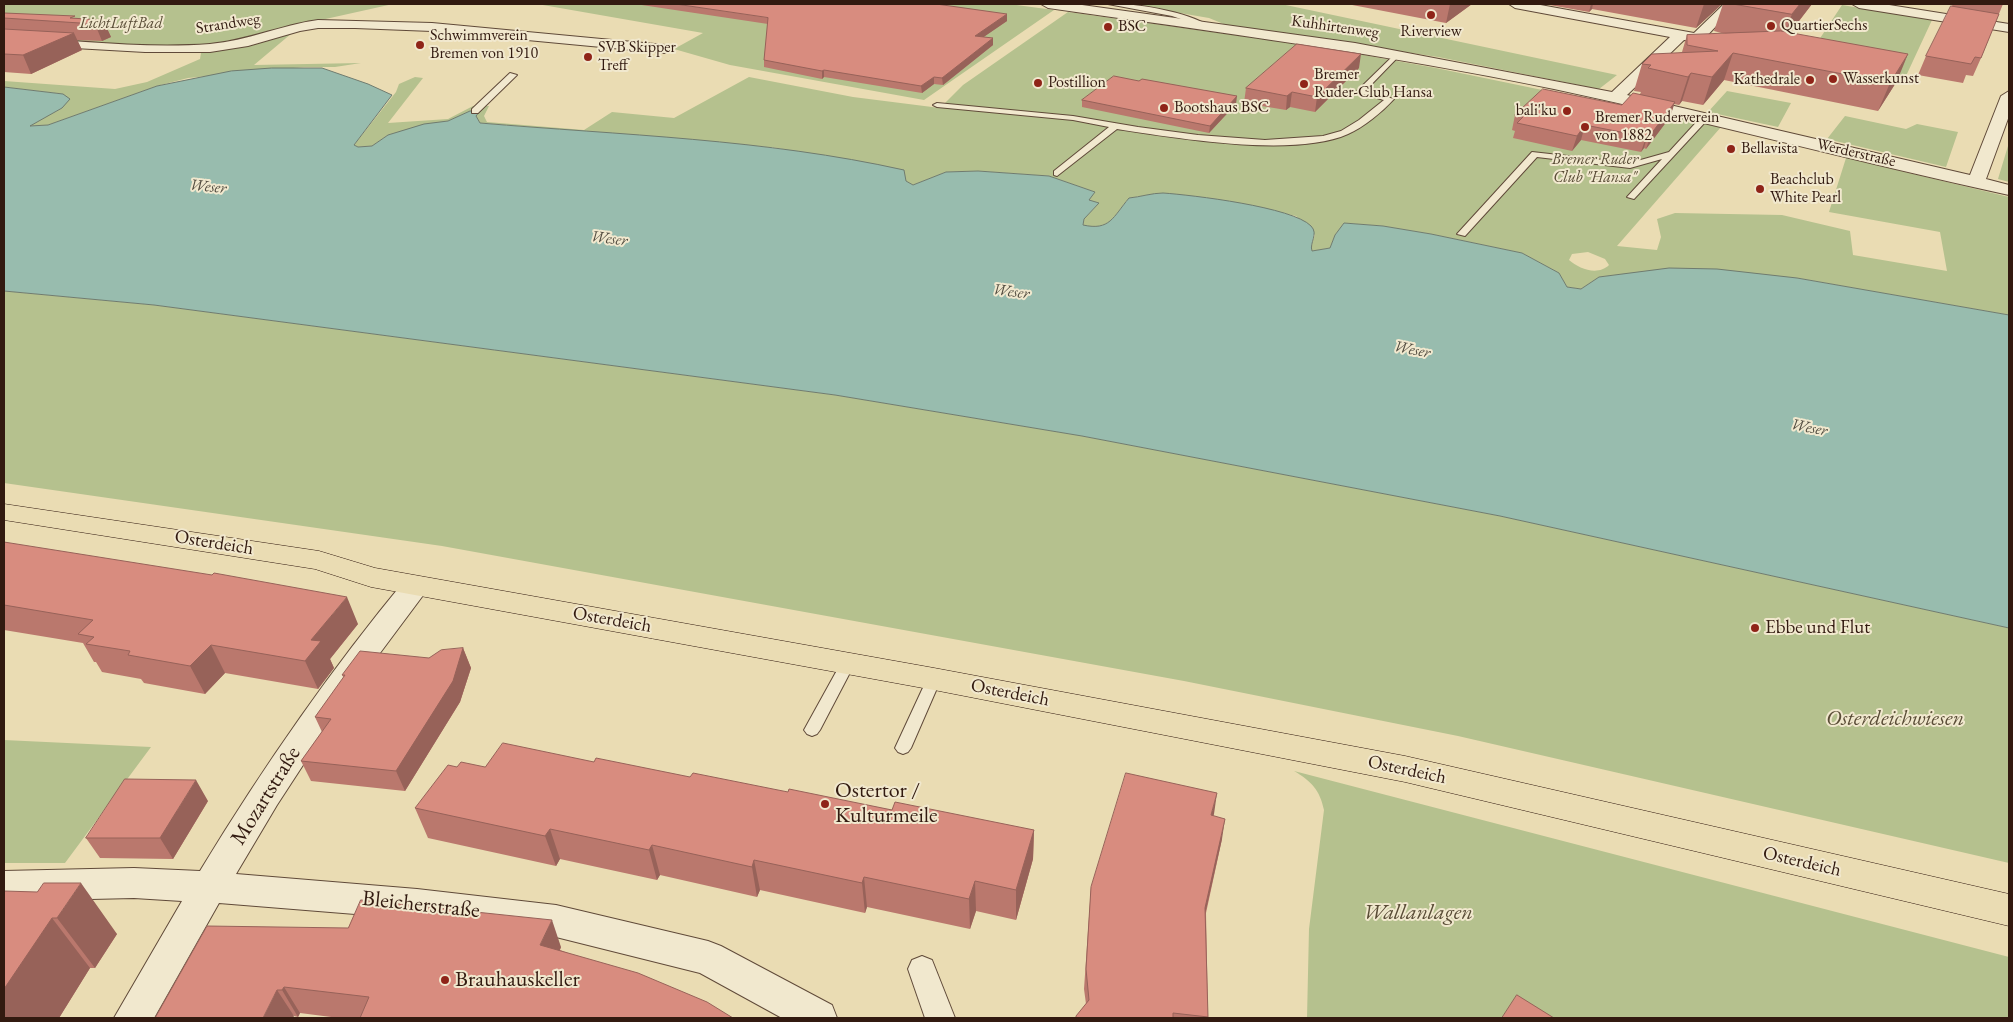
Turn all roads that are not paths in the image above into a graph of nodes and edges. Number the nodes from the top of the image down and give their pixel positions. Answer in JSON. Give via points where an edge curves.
{"nodes":[{"id":1,"x":1048,"y":4,"type":"edge"},
{"id":2,"x":1112,"y":4,"type":"edge"},
{"id":3,"x":1514,"y":4,"type":"edge"},
{"id":4,"x":1731,"y":4,"type":"edge"},
{"id":5,"x":1859,"y":4,"type":"edge"},
{"id":6,"x":1207,"y":26,"type":"junction"},
{"id":7,"x":2009,"y":28,"type":"edge"},
{"id":8,"x":1681,"y":36,"type":"junction"},
{"id":9,"x":4,"y":40,"type":"edge"},
{"id":10,"x":665,"y":49,"type":"dead end"},
{"id":11,"x":1398,"y":54,"type":"junction"},
{"id":12,"x":513,"y":75,"type":"dead end"},
{"id":13,"x":2009,"y":97,"type":"edge"},
{"id":14,"x":1615,"y":98,"type":"junction"},
{"id":15,"x":937,"y":105,"type":"dead end"},
{"id":16,"x":475,"y":111,"type":"dead end"},
{"id":17,"x":1705,"y":118,"type":"junction"},
{"id":18,"x":1115,"y":126,"type":"junction"},
{"id":19,"x":1673,"y":152,"type":"junction"},
{"id":20,"x":1057,"y":173,"type":"dead end"},
{"id":21,"x":1976,"y":182,"type":"junction"},
{"id":22,"x":2009,"y":190,"type":"edge"},
{"id":23,"x":1631,"y":197,"type":"dead end"},
{"id":24,"x":1462,"y":234,"type":"dead end"},
{"id":25,"x":4,"y":512,"type":"edge"},
{"id":26,"x":416,"y":586,"type":"junction"},
{"id":27,"x":848,"y":663,"type":"junction"},
{"id":28,"x":934,"y":679,"type":"junction"},
{"id":29,"x":812,"y":730,"type":"dead end"},
{"id":30,"x":903,"y":748,"type":"dead end"},
{"id":31,"x":4,"y":886,"type":"edge"},
{"id":32,"x":210,"y":887,"type":"junction"},
{"id":33,"x":2009,"y":910,"type":"edge"},
{"id":34,"x":922,"y":969,"type":"dead end"},
{"id":35,"x":133,"y":1018,"type":"edge"},
{"id":36,"x":818,"y":1018,"type":"edge"},
{"id":37,"x":940,"y":1018,"type":"edge"}],
"edges":[{"from":1,"to":6,"type":"street","name":"Kuhhirtenweg"},
{"from":2,"to":6,"type":"lane","via":[[1173,14]]},
{"from":3,"to":8,"type":"street"},
{"from":4,"to":8,"type":"street","via":[[1696,38]]},
{"from":5,"to":7,"type":"street"},
{"from":6,"to":11,"type":"street","name":"Kuhhirtenweg"},
{"from":8,"to":14,"type":"street"},
{"from":9,"to":10,"type":"street","name":"Strandweg","via":[[210,48],[248,42],[298,27],[355,24],[432,27]]},
{"from":11,"to":14,"type":"street","name":"Kuhhirtenweg"},
{"from":11,"to":18,"type":"lane","via":[[1360,92],[1390,98],[1345,133],[1319,140],[1263,141]]},
{"from":12,"to":16,"type":"lane"},
{"from":13,"to":21,"type":"street"},
{"from":14,"to":17,"type":"street","name":"Werderstraße"},
{"from":15,"to":18,"type":"lane","via":[[1073,118]]},
{"from":17,"to":19,"type":"lane"},
{"from":17,"to":21,"type":"street","name":"Werderstraße"},
{"from":18,"to":20,"type":"lane"},
{"from":19,"to":23,"type":"lane"},
{"from":19,"to":24,"type":"lane","via":[[1630,166],[1535,154]]},
{"from":21,"to":22,"type":"street","name":"Werderstraße"},
{"from":25,"to":26,"type":"main road","name":"Osterdeich","via":[[319,560],[371,577]]},
{"from":26,"to":27,"type":"main road","name":"Osterdeich"},
{"from":26,"to":32,"type":"street","name":"Mozartstraße","via":[[313,718]]},
{"from":27,"to":28,"type":"main road","name":"Osterdeich"},
{"from":27,"to":29,"type":"lane"},
{"from":28,"to":30,"type":"lane"},
{"from":28,"to":33,"type":"main road","name":"Osterdeich","via":[[1405,769]]},
{"from":31,"to":32,"type":"street","name":"Bleicherstraße","via":[[134,883]]},
{"from":32,"to":35,"type":"street","name":"Mozartstraße"},
{"from":32,"to":36,"type":"street","name":"Bleicherstraße","via":[[417,904],[556,921],[708,958]]},
{"from":34,"to":37,"type":"street"}]}
